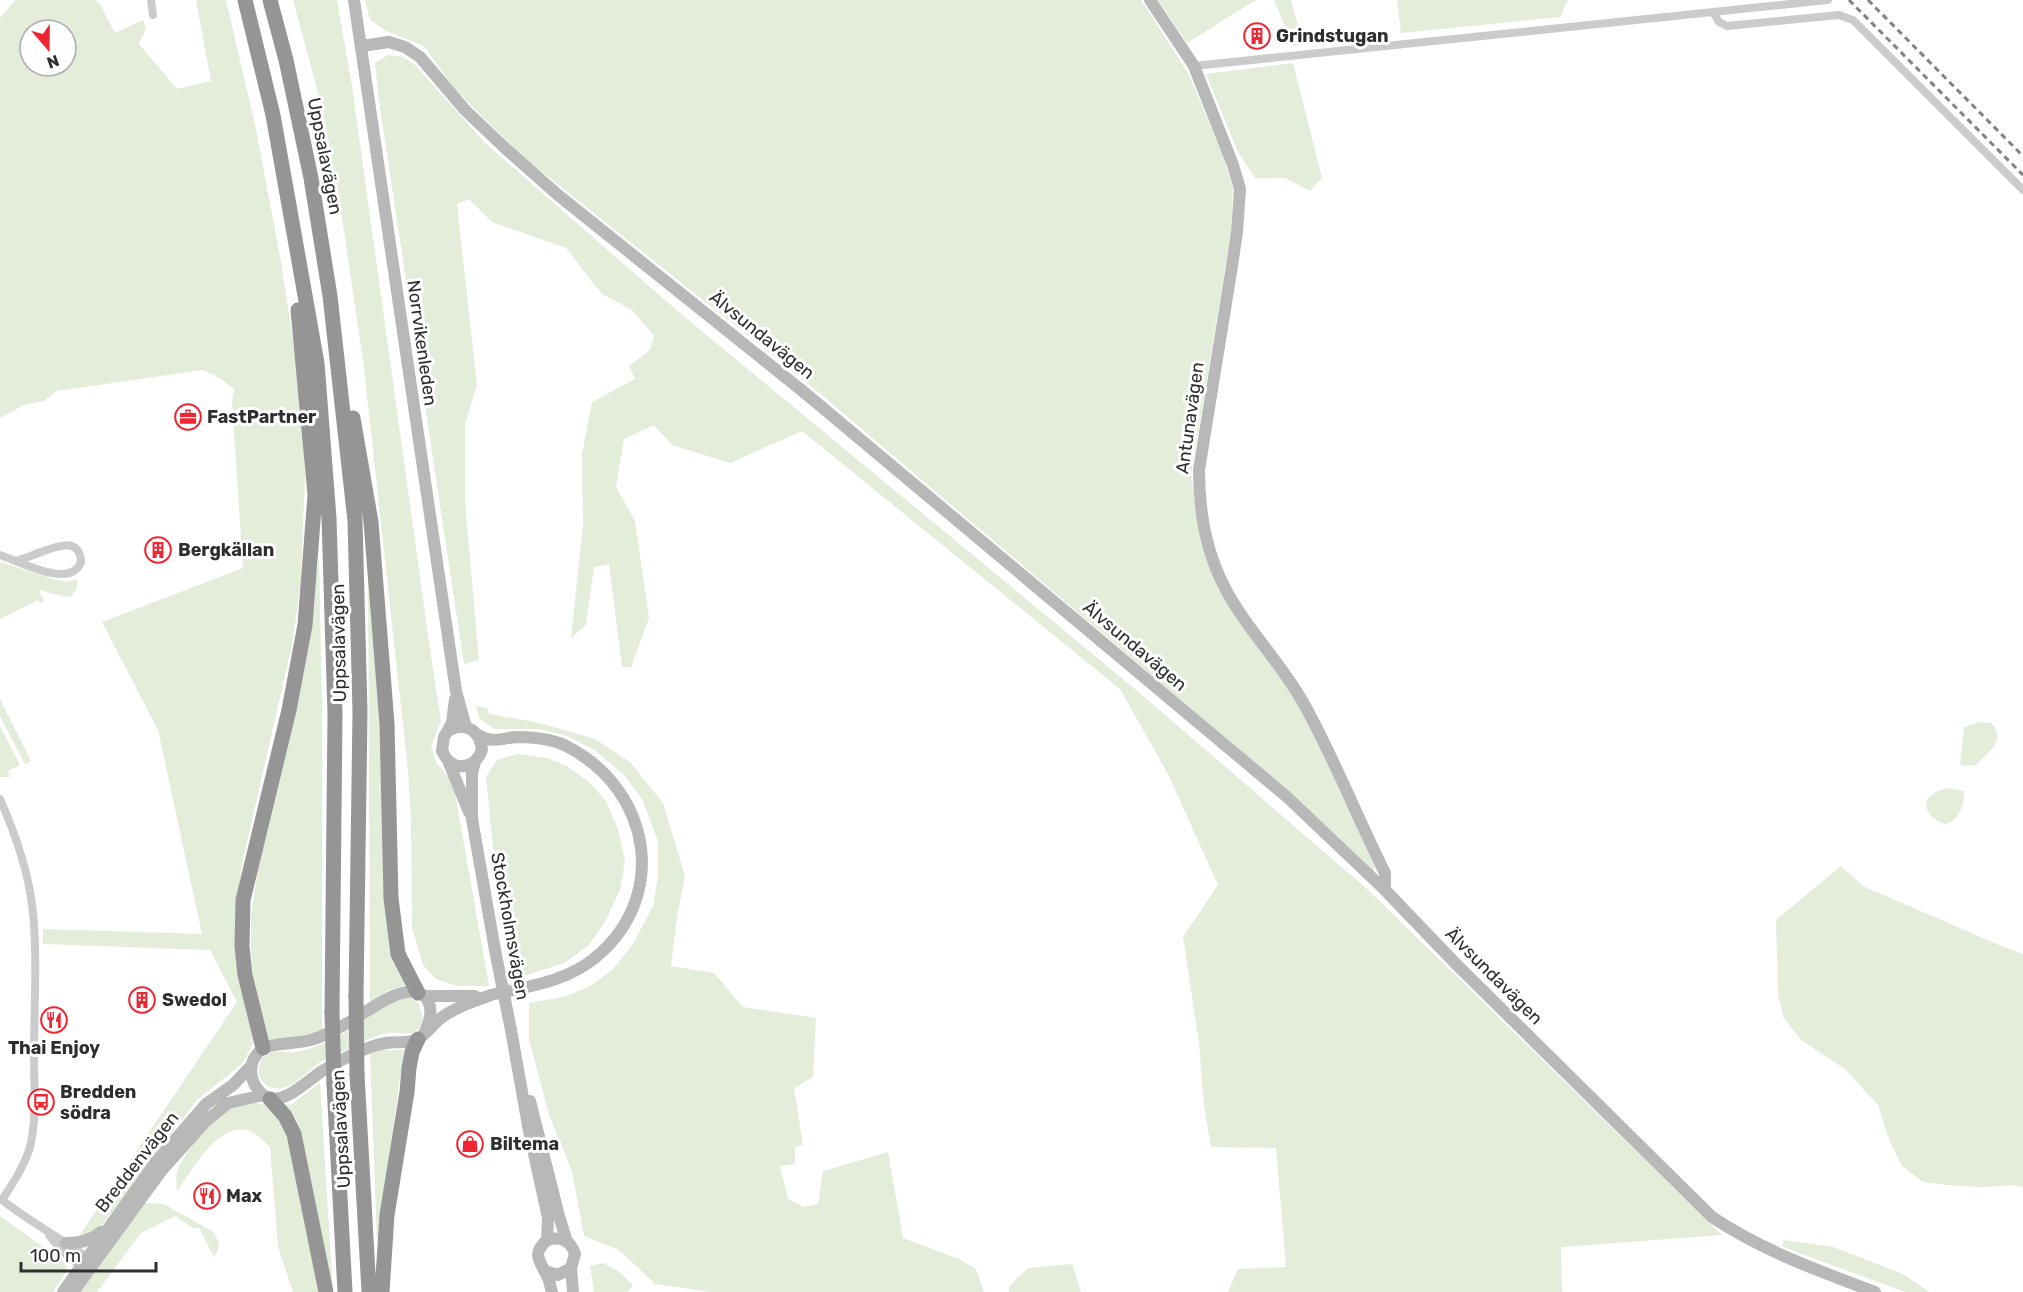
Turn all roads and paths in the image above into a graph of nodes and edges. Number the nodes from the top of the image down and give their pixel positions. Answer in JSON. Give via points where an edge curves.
{"nodes":[{"id":1,"x":151,"y":0,"type":"edge"},
{"id":2,"x":245,"y":0,"type":"edge"},
{"id":3,"x":270,"y":0,"type":"edge"},
{"id":4,"x":354,"y":0,"type":"edge"},
{"id":5,"x":1150,"y":0,"type":"edge"},
{"id":6,"x":1828,"y":0,"type":"edge"},
{"id":7,"x":1713,"y":12,"type":"junction"},
{"id":8,"x":153,"y":15,"type":"dead end"},
{"id":9,"x":361,"y":46,"type":"junction"},
{"id":10,"x":1194,"y":66,"type":"junction"},
{"id":11,"x":2023,"y":190,"type":"edge"},
{"id":12,"x":289,"y":205,"type":"junction"},
{"id":13,"x":330,"y":296,"type":"junction"},
{"id":14,"x":0,"y":555,"type":"edge"},
{"id":15,"x":19,"y":560,"type":"junction"},
{"id":16,"x":456,"y":691,"type":"junction"},
{"id":17,"x":466,"y":727,"type":"junction"},
{"id":18,"x":448,"y":731,"type":"junction"},
{"id":19,"x":478,"y":735,"type":"junction"},
{"id":20,"x":517,"y":737,"type":"junction"},
{"id":21,"x":477,"y":759,"type":"junction"},
{"id":22,"x":449,"y":763,"type":"junction"},
{"id":23,"x":0,"y":799,"type":"edge"},
{"id":24,"x":472,"y":819,"type":"junction"},
{"id":25,"x":1385,"y":890,"type":"junction"},
{"id":26,"x":491,"y":994,"type":"junction"},
{"id":27,"x":422,"y":995,"type":"junction"},
{"id":28,"x":512,"y":1034,"type":"junction"},
{"id":29,"x":421,"y":1036,"type":"junction"},
{"id":30,"x":263,"y":1048,"type":"junction"},
{"id":31,"x":251,"y":1066,"type":"junction"},
{"id":32,"x":266,"y":1097,"type":"junction"},
{"id":33,"x":113,"y":1221,"type":"junction"},
{"id":34,"x":48,"y":1233,"type":"junction"},
{"id":35,"x":547,"y":1240,"type":"junction"},
{"id":36,"x":567,"y":1242,"type":"junction"},
{"id":37,"x":66,"y":1243,"type":"junction"},
{"id":38,"x":88,"y":1265,"type":"junction"},
{"id":39,"x":571,"y":1268,"type":"junction"},
{"id":40,"x":545,"y":1271,"type":"junction"},
{"id":41,"x":63,"y":1292,"type":"edge"},
{"id":42,"x":73,"y":1292,"type":"edge"},
{"id":43,"x":326,"y":1292,"type":"edge"},
{"id":44,"x":345,"y":1292,"type":"edge"},
{"id":45,"x":369,"y":1292,"type":"edge"},
{"id":46,"x":382,"y":1292,"type":"edge"},
{"id":47,"x":552,"y":1292,"type":"edge"},
{"id":48,"x":573,"y":1292,"type":"edge"},
{"id":49,"x":1875,"y":1292,"type":"edge"}],
"edges":[{"from":1,"to":8,"type":"street"},
{"from":2,"to":12,"type":"highway","name":"Uppsalavägen","via":[[273,115]]},
{"from":3,"to":13,"type":"highway","name":"Uppsalavägen","via":[[311,178]]},
{"from":4,"to":9,"type":"street","name":"Norrvikenleden"},
{"from":5,"to":10,"type":"street","name":"Antunavägen"},
{"from":6,"to":7,"type":"street"},
{"from":7,"to":10,"type":"street"},
{"from":7,"to":11,"type":"street","via":[[1727,26],[1839,15],[1853,20]]},
{"from":9,"to":16,"type":"street","name":"Norrvikenleden"},
{"from":9,"to":25,"type":"street","name":"Älvsundavägen","via":[[389,42],[405,46],[420,57],[465,110],[558,195],[787,378],[1287,797]]},
{"from":10,"to":25,"type":"street","name":"Antunavägen","via":[[1240,189],[1234,255],[1199,470],[1204,526],[1225,587],[1317,728],[1385,873]]},
{"from":12,"to":30,"type":"highway","via":[[315,495],[305,625],[289,710],[243,900],[245,975]]},
{"from":12,"to":44,"type":"highway","name":"Uppsalavägen","bridge":true,"via":[[317,363],[330,518],[335,714],[332,1012]]},
{"from":13,"to":27,"type":"highway","via":[[371,522],[387,724],[391,898],[398,954]]},
{"from":13,"to":45,"type":"highway","name":"Uppsalavägen","bridge":true,"via":[[356,521],[360,712],[357,1075]]},
{"from":14,"to":15,"type":"street"},
{"from":15,"to":15,"type":"street","via":[[64,575],[75,572],[81,562],[79,551],[67,545]]},
{"from":16,"to":17,"type":"street","name":"Norrvikenleden"},
{"from":16,"to":18,"type":"street","name":"Norrvikenleden"},
{"from":17,"to":18,"type":"street"},
{"from":17,"to":19,"type":"street"},
{"from":18,"to":22,"type":"street","via":[[441,744]]},
{"from":19,"to":20,"type":"street","via":[[490,740]]},
{"from":19,"to":21,"type":"street","via":[[482,750]]},
{"from":20,"to":21,"type":"street"},
{"from":20,"to":26,"type":"street","via":[[544,738],[569,747],[606,776],[623,796],[636,822],[643,850],[642,880],[634,908],[619,934],[596,957],[568,975]]},
{"from":21,"to":22,"type":"street","via":[[462,767]]},
{"from":21,"to":24,"type":"street","name":"Stockholmsvägen","via":[[472,773]]},
{"from":22,"to":24,"type":"street","name":"Stockholmsvägen"},
{"from":23,"to":34,"type":"street","via":[[17,840],[29,890],[34,996],[32,1136],[23,1165],[2,1200]]},
{"from":24,"to":28,"type":"street","name":"Stockholmsvägen","bridge":true},
{"from":25,"to":49,"type":"street","name":"Älvsundavägen","via":[[1712,1217],[1768,1250]]},
{"from":26,"to":27,"type":"street","via":[[462,998]]},
{"from":26,"to":29,"type":"street","via":[[441,1018]]},
{"from":27,"to":29,"type":"street","via":[[430,1005],[431,1019]]},
{"from":27,"to":30,"type":"street","via":[[404,992],[314,1039]]},
{"from":28,"to":35,"type":"street","name":"Stockholmsvägen","via":[[548,1218]]},
{"from":28,"to":36,"type":"street","name":"Stockholmsvägen"},
{"from":29,"to":32,"type":"street","name":"Breddenvägen","via":[[374,1046],[317,1074],[287,1096]]},
{"from":29,"to":46,"type":"highway","via":[[409,1068],[388,1206]]},
{"from":30,"to":31,"type":"street","name":"Breddenvägen"},
{"from":31,"to":32,"type":"street","via":[[254,1083]]},
{"from":31,"to":33,"type":"street","name":"Breddenvägen","via":[[206,1104],[155,1163]]},
{"from":32,"to":38,"type":"street","name":"Breddenvägen","via":[[228,1103],[206,1120]]},
{"from":32,"to":43,"type":"highway","via":[[285,1116],[294,1134]]},
{"from":33,"to":37,"type":"street","via":[[93,1238]]},
{"from":33,"to":38,"type":"street","name":"Breddenvägen"},
{"from":34,"to":37,"type":"street"},
{"from":34,"to":38,"type":"street","via":[[61,1250]]},
{"from":35,"to":36,"type":"street","via":[[558,1238]]},
{"from":35,"to":40,"type":"street","name":"Stockholmsvägen","via":[[538,1256]]},
{"from":36,"to":39,"type":"street","name":"Stockholmsvägen","via":[[575,1254]]},
{"from":37,"to":38,"type":"street"},
{"from":38,"to":41,"type":"street","name":"Breddenvägen"},
{"from":38,"to":42,"type":"street","name":"Breddenvägen"},
{"from":39,"to":40,"type":"street","via":[[558,1275]]},
{"from":39,"to":48,"type":"street","name":"Stockholmsvägen"},
{"from":40,"to":47,"type":"street","name":"Stockholmsvägen"}]}
